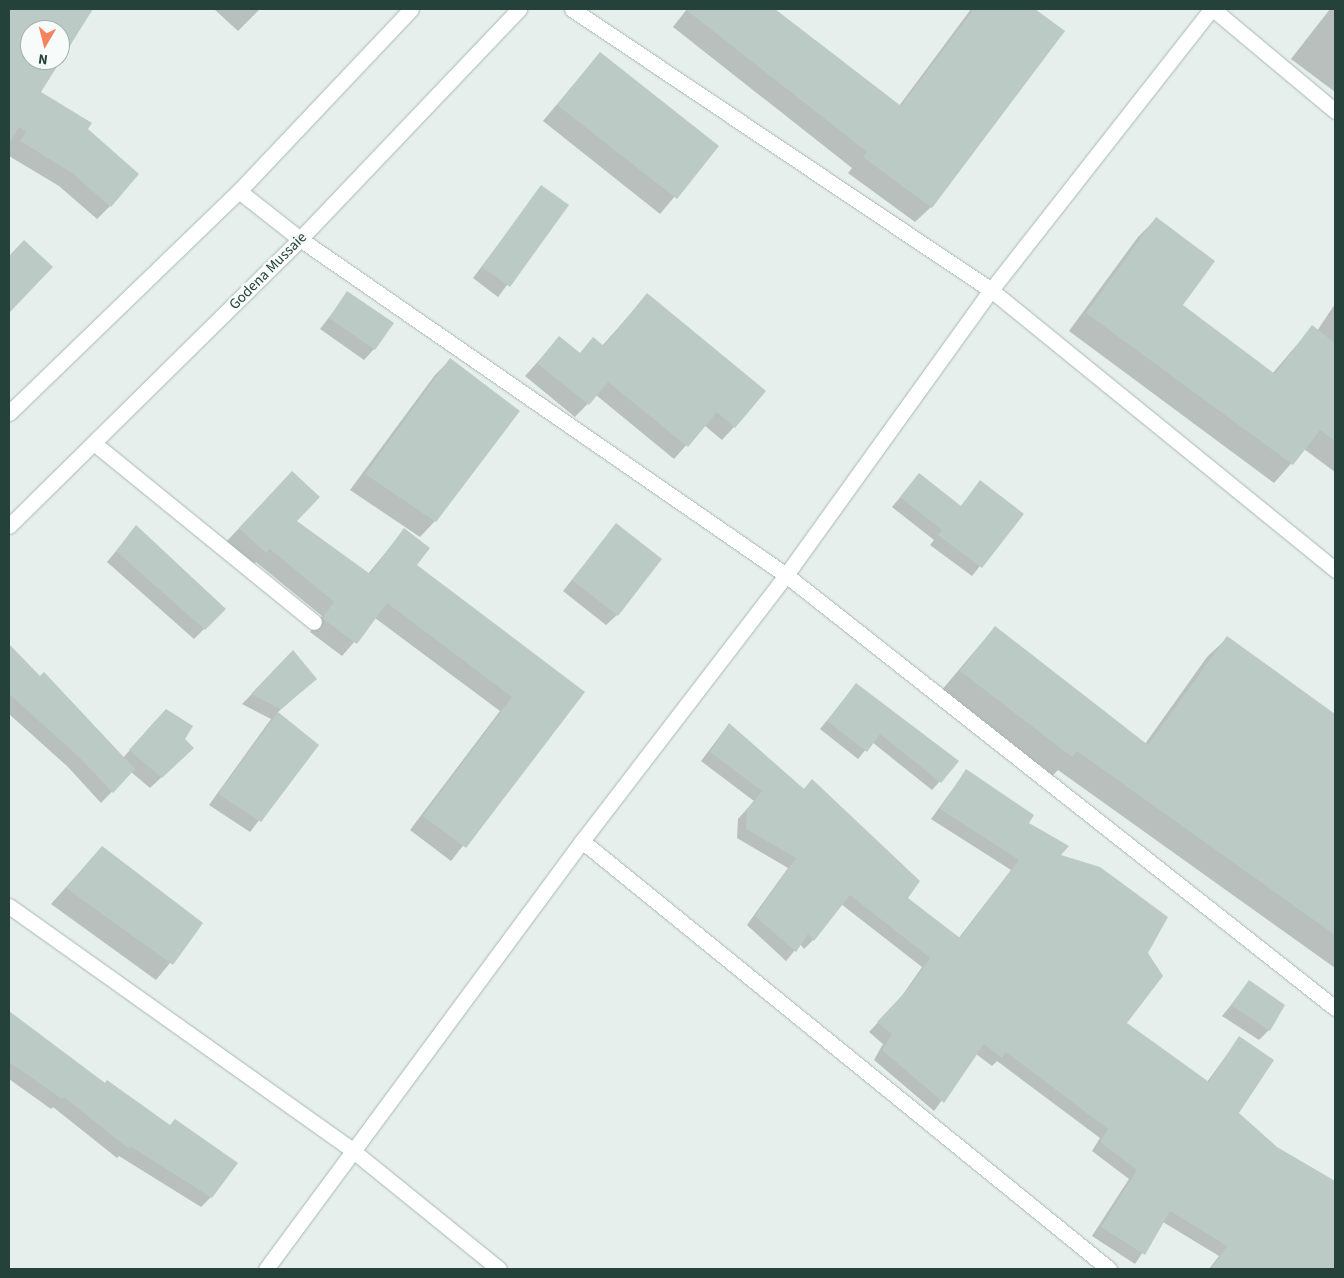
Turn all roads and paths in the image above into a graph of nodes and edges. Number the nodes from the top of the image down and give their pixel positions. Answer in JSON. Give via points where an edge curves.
{"nodes":[{"id":1,"x":411,"y":9,"type":"edge"},
{"id":2,"x":519,"y":9,"type":"edge"},
{"id":3,"x":572,"y":9,"type":"edge"},
{"id":4,"x":1212,"y":9,"type":"edge"},
{"id":5,"x":1335,"y":111,"type":"edge"},
{"id":6,"x":239,"y":191,"type":"junction"},
{"id":7,"x":300,"y":239,"type":"junction"},
{"id":8,"x":991,"y":290,"type":"junction"},
{"id":9,"x":9,"y":413,"type":"edge"},
{"id":10,"x":95,"y":444,"type":"junction"},
{"id":11,"x":9,"y":526,"type":"edge"},
{"id":12,"x":1335,"y":570,"type":"edge"},
{"id":13,"x":786,"y":575,"type":"junction"},
{"id":14,"x":314,"y":622,"type":"dead end"},
{"id":15,"x":582,"y":841,"type":"junction"},
{"id":16,"x":9,"y":906,"type":"edge"},
{"id":17,"x":1335,"y":1008,"type":"edge"},
{"id":18,"x":352,"y":1150,"type":"junction"},
{"id":19,"x":266,"y":1269,"type":"edge"},
{"id":20,"x":499,"y":1269,"type":"edge"},
{"id":21,"x":1108,"y":1269,"type":"edge"}],
"edges":[{"from":1,"to":6,"type":"street"},
{"from":2,"to":7,"type":"street","name":"Godena Mussaie"},
{"from":3,"to":8,"type":"street"},
{"from":4,"to":5,"type":"street"},
{"from":4,"to":8,"type":"street"},
{"from":6,"to":7,"type":"street"},
{"from":6,"to":9,"type":"street"},
{"from":7,"to":10,"type":"street","name":"Godena Mussaie"},
{"from":7,"to":13,"type":"street"},
{"from":8,"to":12,"type":"street"},
{"from":8,"to":13,"type":"street"},
{"from":10,"to":11,"type":"street","name":"Godena Mussaie"},
{"from":10,"to":14,"type":"street"},
{"from":13,"to":15,"type":"street"},
{"from":13,"to":17,"type":"street"},
{"from":15,"to":18,"type":"street"},
{"from":15,"to":21,"type":"street"},
{"from":16,"to":18,"type":"street"},
{"from":18,"to":19,"type":"street"},
{"from":18,"to":20,"type":"street"}]}
